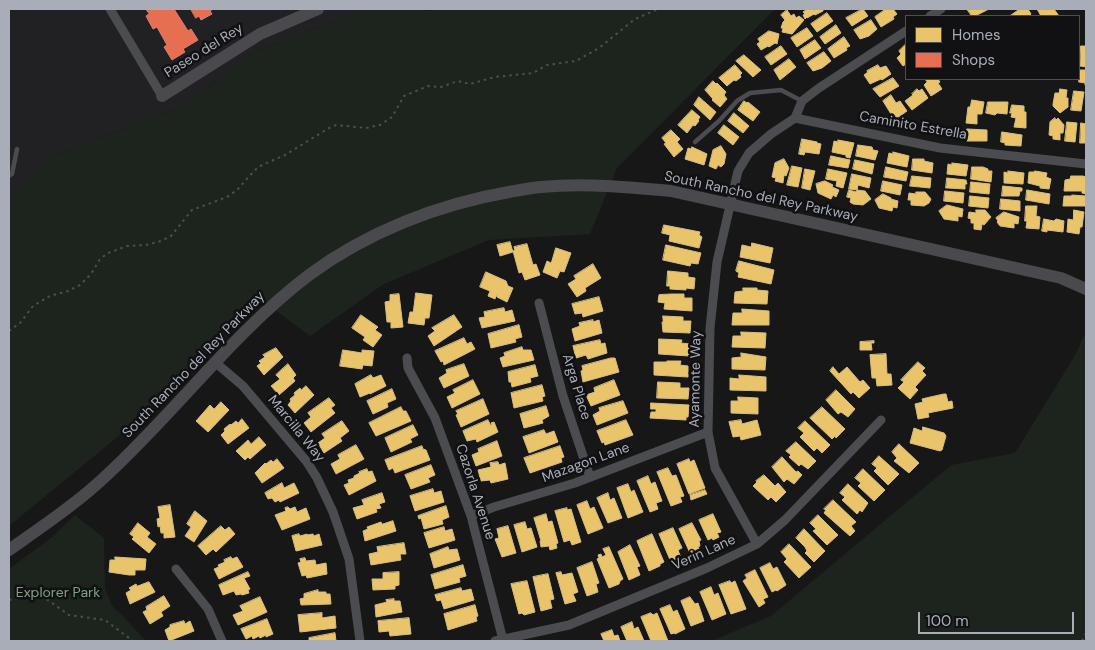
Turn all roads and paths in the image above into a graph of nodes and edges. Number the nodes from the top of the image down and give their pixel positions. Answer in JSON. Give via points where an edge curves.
{"nodes":[{"id":1,"x":110,"y":9,"type":"edge"},
{"id":2,"x":318,"y":9,"type":"edge"},
{"id":3,"x":658,"y":9,"type":"edge"},
{"id":4,"x":905,"y":32,"type":"edge"},
{"id":5,"x":162,"y":96,"type":"joint"},
{"id":6,"x":802,"y":101,"type":"junction"},
{"id":7,"x":795,"y":118,"type":"junction"},
{"id":8,"x":695,"y":142,"type":"dead end"},
{"id":9,"x":17,"y":149,"type":"dead end"},
{"id":10,"x":1086,"y":164,"type":"edge"},
{"id":11,"x":9,"y":176,"type":"edge"},
{"id":12,"x":729,"y":205,"type":"junction"},
{"id":13,"x":1086,"y":290,"type":"edge"},
{"id":14,"x":539,"y":303,"type":"dead end"},
{"id":15,"x":9,"y":331,"type":"edge"},
{"id":16,"x":407,"y":358,"type":"dead end"},
{"id":17,"x":216,"y":363,"type":"junction"},
{"id":18,"x":881,"y":420,"type":"dead end"},
{"id":19,"x":708,"y":432,"type":"junction"},
{"id":20,"x":590,"y":477,"type":"junction"},
{"id":21,"x":471,"y":516,"type":"junction"},
{"id":22,"x":757,"y":544,"type":"junction"},
{"id":23,"x":9,"y":550,"type":"edge"},
{"id":24,"x":176,"y":569,"type":"dead end"},
{"id":25,"x":9,"y":600,"type":"edge"},
{"id":26,"x":1086,"y":634,"type":"edge"},
{"id":27,"x":499,"y":640,"type":"edge"},
{"id":28,"x":133,"y":641,"type":"edge"},
{"id":29,"x":222,"y":641,"type":"edge"},
{"id":30,"x":360,"y":641,"type":"edge"},
{"id":31,"x":1082,"y":641,"type":"edge"}],
"edges":[{"from":1,"to":5,"type":"street"},
{"from":2,"to":5,"type":"street","name":"Paseo del Rey","via":[[260,34]]},
{"from":3,"to":15,"type":"path","via":[[635,19],[576,61],[547,65],[519,76],[494,76],[470,84],[458,82],[441,87],[428,86],[404,96],[392,117],[380,125],[366,128],[336,125],[329,128],[262,165],[227,196],[192,210],[171,236],[146,245],[108,252],[80,285],[33,306]]},
{"from":4,"to":6,"type":"street"},
{"from":6,"to":7,"type":"street"},
{"from":6,"to":8,"type":"lane","via":[[781,90],[750,93],[737,101]]},
{"from":7,"to":10,"type":"street","name":"Caminito Estrella","via":[[940,148]]},
{"from":7,"to":12,"type":"street","via":[[749,153],[738,171]]},
{"from":9,"to":11,"type":"lane"},
{"from":12,"to":13,"type":"street","name":"South Rancho del Rey Parkway","via":[[1061,278]]},
{"from":12,"to":17,"type":"street","name":"South Rancho del Rey Parkway","via":[[671,191],[612,186],[540,187],[474,198],[387,230],[310,274],[264,312]]},
{"from":12,"to":19,"type":"street","name":"Ayamonte Way","via":[[717,262],[710,328]]},
{"from":14,"to":20,"type":"street","name":"Arga Place","via":[[563,396]]},
{"from":16,"to":21,"type":"street","name":"Cazorla Avenue","via":[[408,368],[435,418]]},
{"from":17,"to":23,"type":"street","name":"South Rancho del Rey Parkway","via":[[109,474]]},
{"from":17,"to":30,"type":"street","name":"Marcilla Way","via":[[243,386],[317,478],[349,559]]},
{"from":18,"to":22,"type":"street","name":"Verin Lane","via":[[785,520]]},
{"from":19,"to":20,"type":"street","name":"Mazagon Lane"},
{"from":19,"to":22,"type":"street","name":"Ayamonte Way","via":[[716,468]]},
{"from":20,"to":21,"type":"street","name":"Mazagon Lane"},
{"from":21,"to":27,"type":"street","name":"Cazorla Avenue"},
{"from":22,"to":27,"type":"street","name":"Verin Lane","via":[[568,625]]},
{"from":24,"to":29,"type":"street","via":[[208,609]]},
{"from":25,"to":28,"type":"path","via":[[33,595],[45,598],[69,615],[104,620]]},
{"from":26,"to":31,"type":"path"}]}
